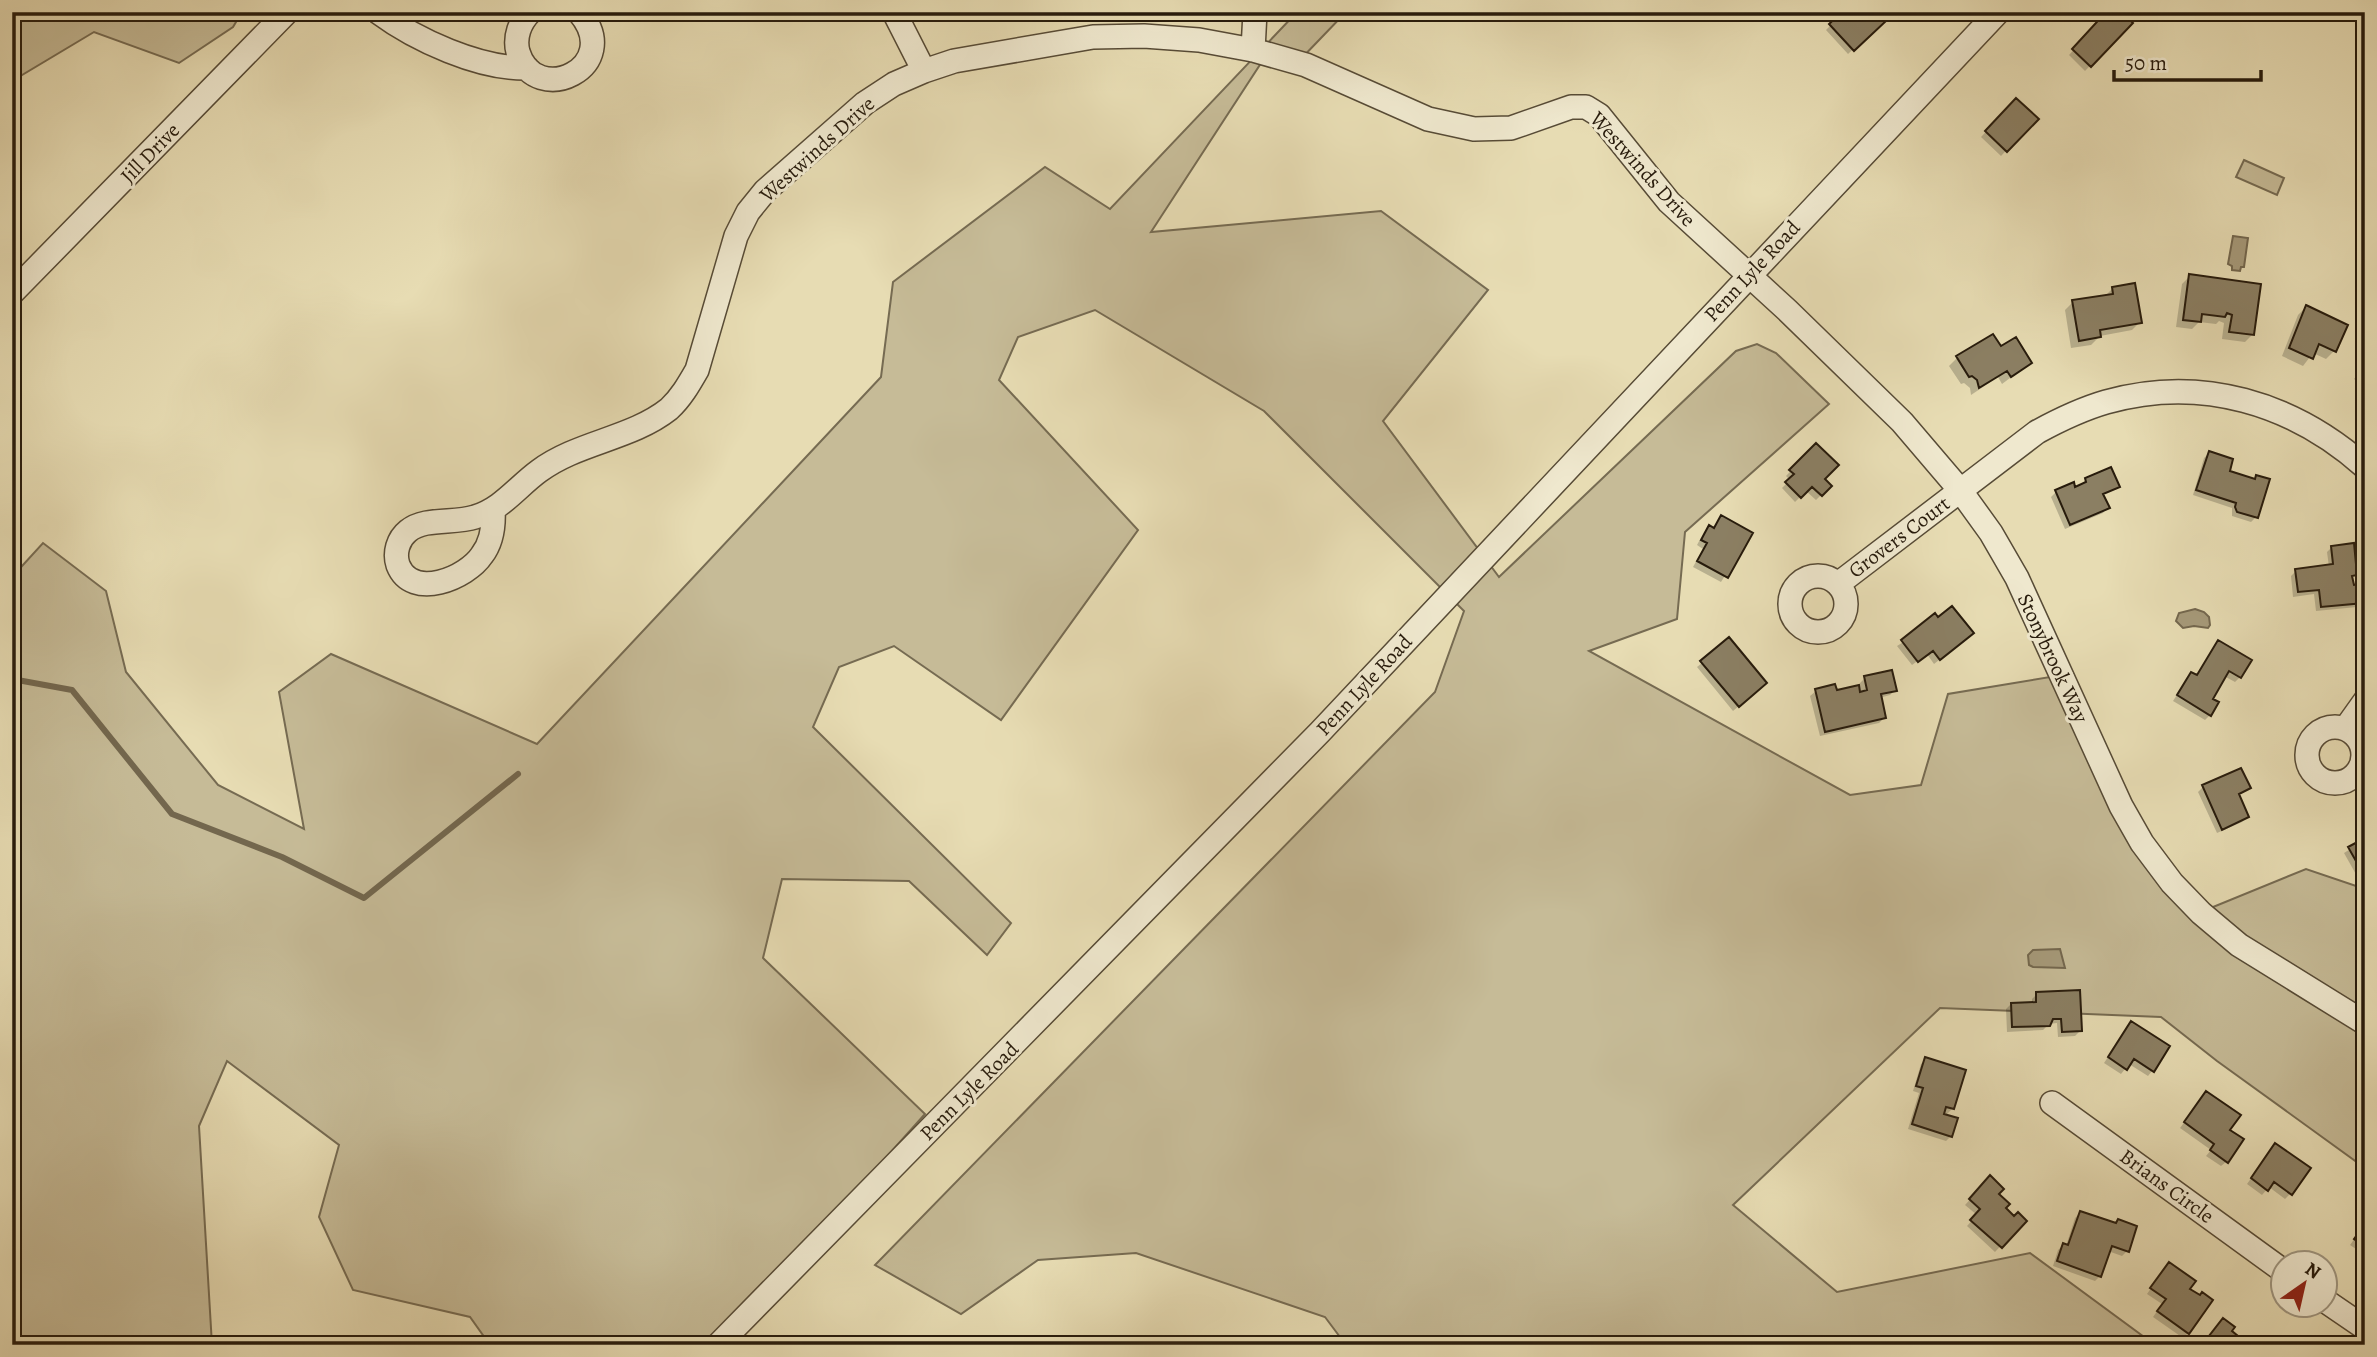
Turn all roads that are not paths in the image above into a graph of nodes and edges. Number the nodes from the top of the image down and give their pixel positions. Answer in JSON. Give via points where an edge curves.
{"nodes":[{"id":1,"x":287,"y":12,"type":"edge"},
{"id":2,"x":378,"y":12,"type":"edge"},
{"id":3,"x":530,"y":12,"type":"edge"},
{"id":4,"x":579,"y":12,"type":"edge"},
{"id":5,"x":894,"y":12,"type":"edge"},
{"id":6,"x":1255,"y":12,"type":"edge"},
{"id":7,"x":1998,"y":12,"type":"edge"},
{"id":8,"x":1253,"y":50,"type":"junction"},
{"id":9,"x":527,"y":68,"type":"junction"},
{"id":10,"x":924,"y":71,"type":"junction"},
{"id":11,"x":1748,"y":275,"type":"junction"},
{"id":12,"x":12,"y":293,"type":"edge"},
{"id":13,"x":2365,"y":467,"type":"edge"},
{"id":14,"x":1960,"y":490,"type":"junction"},
{"id":15,"x":493,"y":509,"type":"junction"},
{"id":16,"x":1838,"y":584,"type":"dead end"},
{"id":17,"x":2365,"y":701,"type":"edge"},
{"id":18,"x":2345,"y":729,"type":"dead end"},
{"id":19,"x":2365,"y":1023,"type":"edge"},
{"id":20,"x":2052,"y":1103,"type":"dead end"},
{"id":21,"x":2268,"y":1259,"type":"edge"},
{"id":22,"x":2338,"y":1309,"type":"edge"},
{"id":23,"x":2365,"y":1328,"type":"edge"},
{"id":24,"x":718,"y":1345,"type":"edge"}],
"edges":[{"from":1,"to":12,"type":"street","name":"Jill Drive"},
{"from":2,"to":9,"type":"street","via":[[433,44],[465,56]]},
{"from":3,"to":9,"type":"street","via":[[519,28],[517,46]]},
{"from":4,"to":9,"type":"street","via":[[593,36],[587,63],[564,79],[536,75]]},
{"from":5,"to":10,"type":"street"},
{"from":6,"to":8,"type":"street"},
{"from":7,"to":11,"type":"street","name":"Penn Lyle Road"},
{"from":8,"to":10,"type":"street","name":"Westwinds Drive","via":[[1199,40],[1093,37],[954,61]]},
{"from":8,"to":11,"type":"street","name":"Westwinds Drive","via":[[1306,65],[1429,119],[1474,129],[1511,128],[1571,107],[1586,107],[1599,116],[1669,202]]},
{"from":10,"to":15,"type":"street","name":"Westwinds Drive","via":[[866,103],[765,191],[748,212],[736,236],[697,370],[670,408],[649,422],[563,456]]},
{"from":11,"to":14,"type":"street","name":"Stonybrook Way","via":[[1902,422]]},
{"from":11,"to":24,"type":"street","name":"Penn Lyle Road","via":[[1320,732]]},
{"from":13,"to":14,"type":"street","name":"Grovers Court","via":[[2304,423],[2270,408],[2239,398],[2174,392],[2105,402],[2070,415],[2037,432]]},
{"from":14,"to":16,"type":"street","name":"Grovers Court"},
{"from":14,"to":19,"type":"street","name":"Stonybrook Way","via":[[2017,578],[2121,806],[2172,883],[2239,945]]},
{"from":15,"to":15,"type":"street","via":[[491,538],[483,555],[455,578],[419,583],[398,565],[396,554],[405,532],[416,526],[474,518]]},
{"from":17,"to":18,"type":"street"},
{"from":20,"to":21,"type":"street","name":"Brians Circle"},
{"from":22,"to":23,"type":"street"}]}
